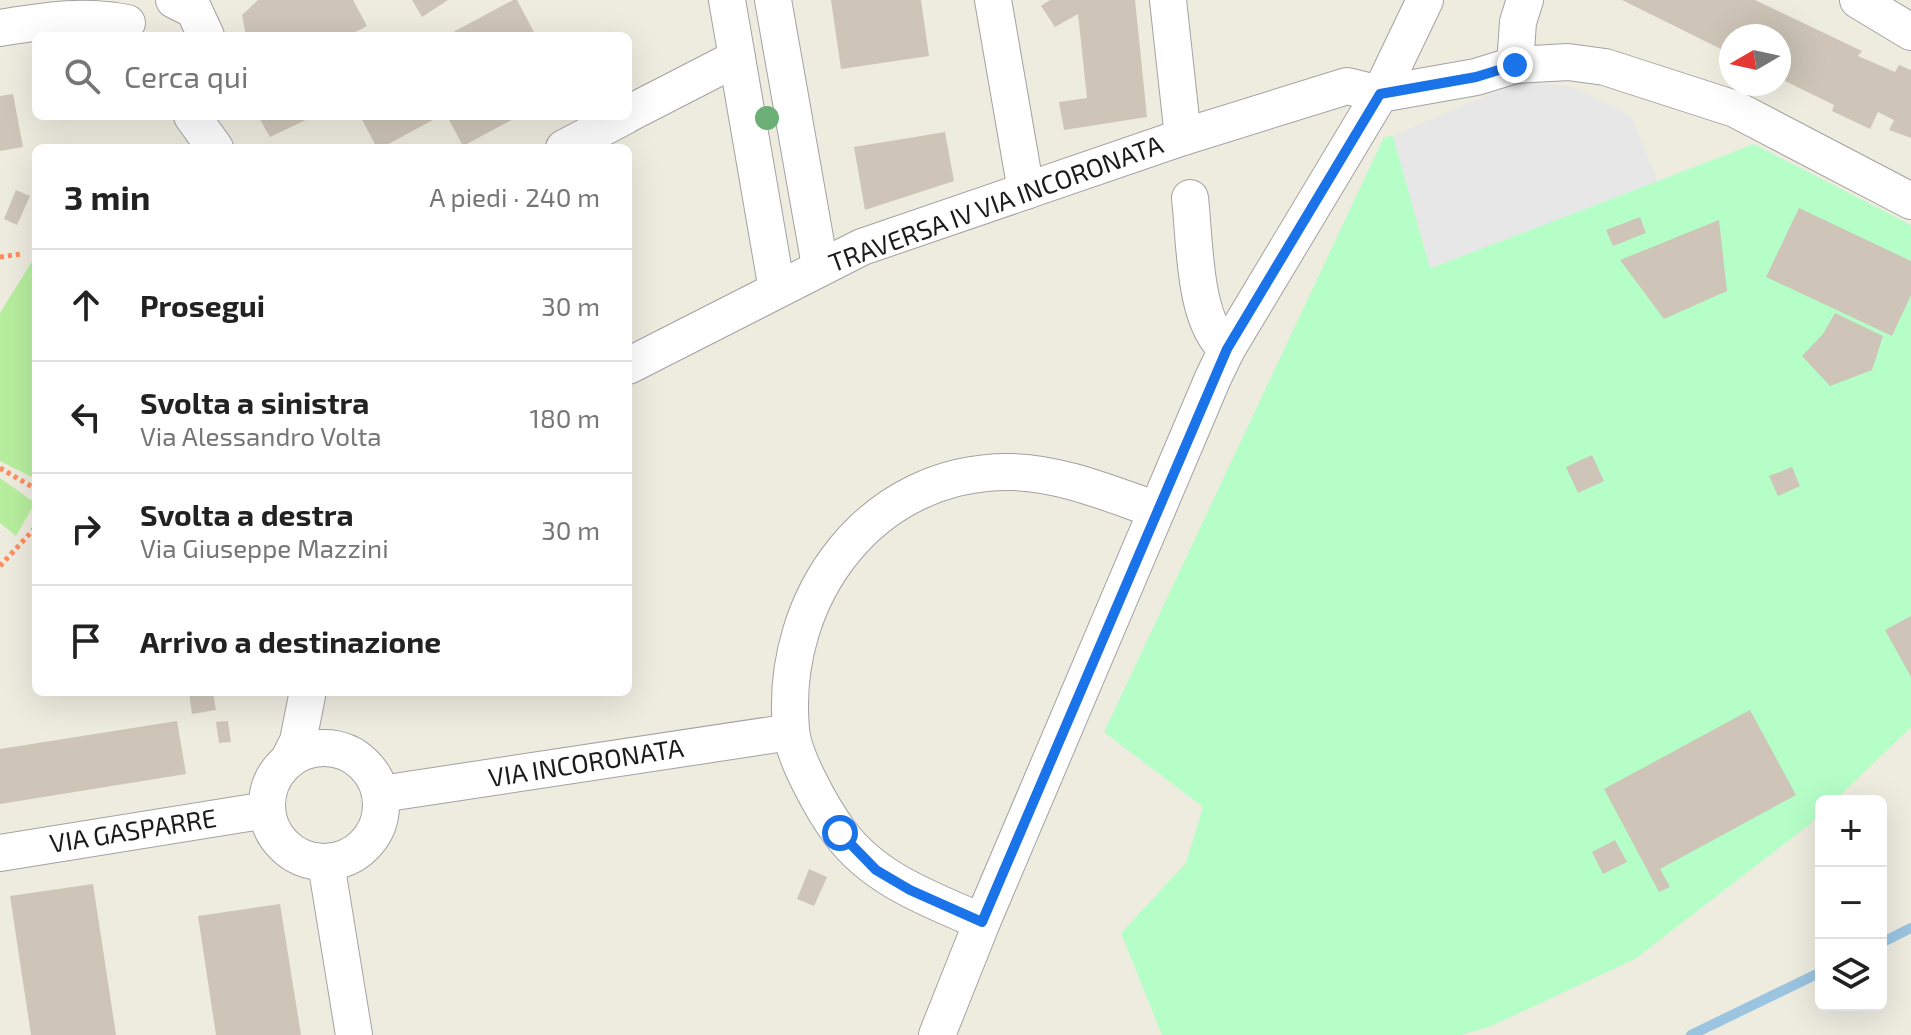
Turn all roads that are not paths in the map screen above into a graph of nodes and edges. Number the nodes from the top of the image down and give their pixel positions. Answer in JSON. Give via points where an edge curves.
{"nodes":[{"id":1,"x":727,"y":0,"type":"edge"},
{"id":2,"x":773,"y":0,"type":"edge"},
{"id":3,"x":993,"y":0,"type":"edge"},
{"id":4,"x":1168,"y":0,"type":"edge"},
{"id":5,"x":1425,"y":0,"type":"edge"},
{"id":6,"x":1525,"y":0,"type":"edge"},
{"id":7,"x":1858,"y":0,"type":"edge"},
{"id":8,"x":135,"y":20,"type":"edge"},
{"id":9,"x":0,"y":28,"type":"edge"},
{"id":10,"x":1911,"y":32,"type":"edge"},
{"id":11,"x":737,"y":58,"type":"junction"},
{"id":12,"x":1515,"y":65,"type":"junction"},
{"id":13,"x":1380,"y":94,"type":"junction"},
{"id":14,"x":632,"y":112,"type":"edge"},
{"id":15,"x":195,"y":120,"type":"edge"},
{"id":16,"x":218,"y":120,"type":"edge"},
{"id":17,"x":617,"y":120,"type":"edge"},
{"id":18,"x":1183,"y":137,"type":"junction"},
{"id":19,"x":215,"y":144,"type":"edge"},
{"id":20,"x":218,"y":144,"type":"edge"},
{"id":21,"x":572,"y":144,"type":"edge"},
{"id":22,"x":1026,"y":191,"type":"junction"},
{"id":23,"x":1190,"y":198,"type":"dead end"},
{"id":24,"x":1911,"y":201,"type":"edge"},
{"id":25,"x":820,"y":266,"type":"junction"},
{"id":26,"x":777,"y":290,"type":"junction"},
{"id":27,"x":1227,"y":349,"type":"junction"},
{"id":28,"x":632,"y":364,"type":"edge"},
{"id":29,"x":1157,"y":510,"type":"junction"},
{"id":30,"x":307,"y":696,"type":"edge"},
{"id":31,"x":308,"y":696,"type":"edge"},
{"id":32,"x":791,"y":732,"type":"junction"},
{"id":33,"x":336,"y":749,"type":"junction"},
{"id":34,"x":289,"y":759,"type":"junction"},
{"id":35,"x":381,"y":794,"type":"junction"},
{"id":36,"x":267,"y":810,"type":"junction"},
{"id":37,"x":0,"y":853,"type":"edge"},
{"id":38,"x":326,"y":863,"type":"junction"},
{"id":39,"x":982,"y":922,"type":"junction"},
{"id":40,"x":354,"y":1035,"type":"edge"},
{"id":41,"x":937,"y":1035,"type":"edge"}],
"edges":[{"from":1,"to":11,"type":"street"},
{"from":2,"to":25,"type":"street"},
{"from":3,"to":22,"type":"street"},
{"from":4,"to":18,"type":"street"},
{"from":5,"to":13,"type":"street"},
{"from":6,"to":12,"type":"street"},
{"from":7,"to":10,"type":"street"},
{"from":8,"to":9,"type":"street","via":[[67,18]]},
{"from":11,"to":14,"type":"street"},
{"from":11,"to":26,"type":"street"},
{"from":12,"to":13,"type":"street","name":"TRAVERSA IV VIA INCORONATA"},
{"from":12,"to":24,"type":"street","name":"TRAVERSA IV VIA INCORONATA","via":[[1568,62],[1605,67],[1735,109]]},
{"from":13,"to":18,"type":"street","name":"TRAVERSA IV VIA INCORONATA","via":[[1347,86]]},
{"from":13,"to":27,"type":"street"},
{"from":15,"to":19,"type":"street"},
{"from":16,"to":20,"type":"street"},
{"from":17,"to":21,"type":"street"},
{"from":18,"to":22,"type":"street","name":"TRAVERSA IV VIA INCORONATA"},
{"from":22,"to":25,"type":"street","name":"TRAVERSA IV VIA INCORONATA"},
{"from":23,"to":27,"type":"street","via":[[1203,312]]},
{"from":25,"to":26,"type":"street","name":"TRAVERSA IV VIA INCORONATA"},
{"from":26,"to":28,"type":"street","name":"TRAVERSA IV VIA INCORONATA"},
{"from":27,"to":29,"type":"street"},
{"from":29,"to":32,"type":"street","via":[[1063,478],[1010,472],[963,478],[913,493],[874,518],[837,555],[808,610],[792,671]]},
{"from":29,"to":39,"type":"street"},
{"from":30,"to":34,"type":"street"},
{"from":31,"to":33,"type":"street"},
{"from":32,"to":35,"type":"street","name":"VIA INCORONATA"},
{"from":32,"to":39,"type":"street","via":[[813,788],[840,833],[876,870]]},
{"from":33,"to":34,"type":"street","via":[[320,747]]},
{"from":33,"to":35,"type":"street","via":[[366,765]]},
{"from":34,"to":36,"type":"street","via":[[268,791]]},
{"from":35,"to":38,"type":"street","via":[[382,811],[370,841],[344,860]]},
{"from":36,"to":37,"type":"street","name":"VIA GASPARRE"},
{"from":36,"to":38,"type":"street","via":[[271,827],[293,854]]},
{"from":38,"to":40,"type":"street"},
{"from":39,"to":41,"type":"street"}]}
